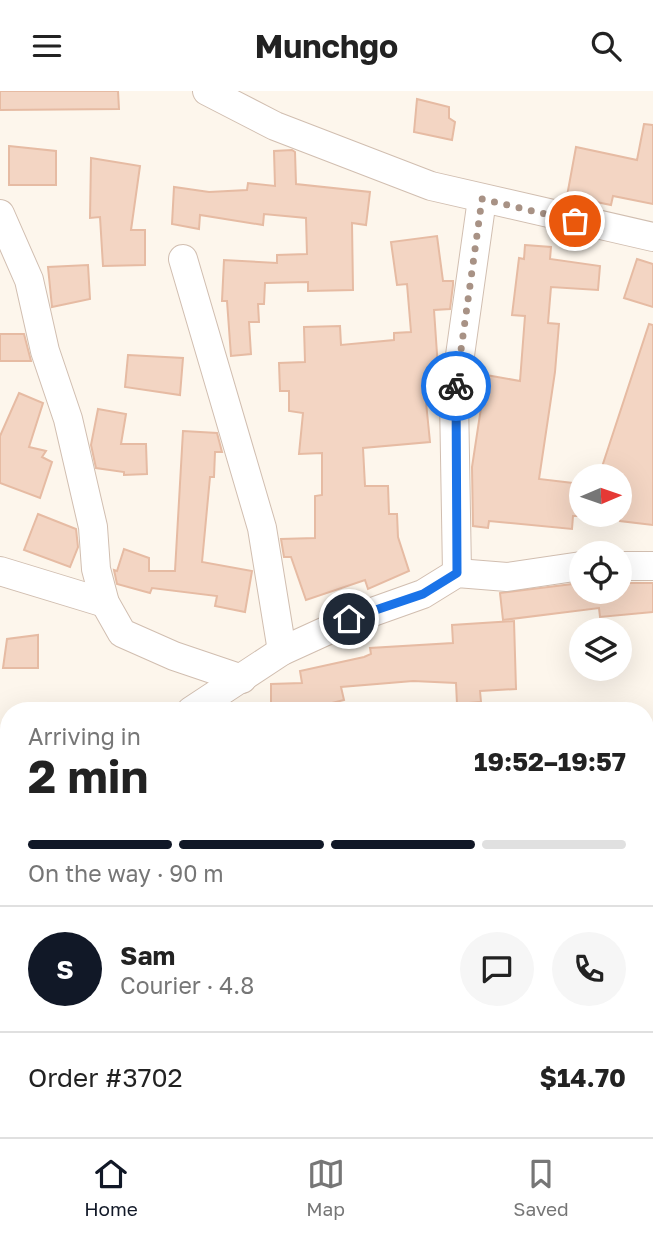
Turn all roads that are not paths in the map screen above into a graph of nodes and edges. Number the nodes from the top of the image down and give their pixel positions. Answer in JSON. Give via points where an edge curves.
{"nodes":[{"id":1,"x":207,"y":91,"type":"edge"},
{"id":2,"x":482,"y":199,"type":"junction"},
{"id":3,"x":0,"y":214,"type":"edge"},
{"id":4,"x":653,"y":237,"type":"edge"},
{"id":5,"x":183,"y":259,"type":"dead end"},
{"id":6,"x":632,"y":566,"type":"edge"},
{"id":7,"x":653,"y":566,"type":"edge"},
{"id":8,"x":569,"y":568,"type":"edge"},
{"id":9,"x":0,"y":571,"type":"edge"},
{"id":10,"x":457,"y":573,"type":"junction"},
{"id":11,"x":105,"y":603,"type":"junction"},
{"id":12,"x":282,"y":651,"type":"junction"},
{"id":13,"x":242,"y":679,"type":"junction"},
{"id":14,"x":205,"y":702,"type":"edge"}],
"edges":[{"from":1,"to":2,"type":"street","via":[[275,126],[431,186]]},
{"from":2,"to":4,"type":"street"},
{"from":2,"to":10,"type":"street","via":[[454,398]]},
{"from":3,"to":11,"type":"street","via":[[29,280],[45,351],[68,419]]},
{"from":5,"to":12,"type":"street","via":[[262,528]]},
{"from":6,"to":7,"type":"street"},
{"from":8,"to":10,"type":"street","via":[[507,577]]},
{"from":9,"to":11,"type":"street"},
{"from":10,"to":12,"type":"street","via":[[423,594],[349,619]]},
{"from":11,"to":13,"type":"street","via":[[122,633]]},
{"from":12,"to":13,"type":"street"},
{"from":13,"to":14,"type":"street"}]}
